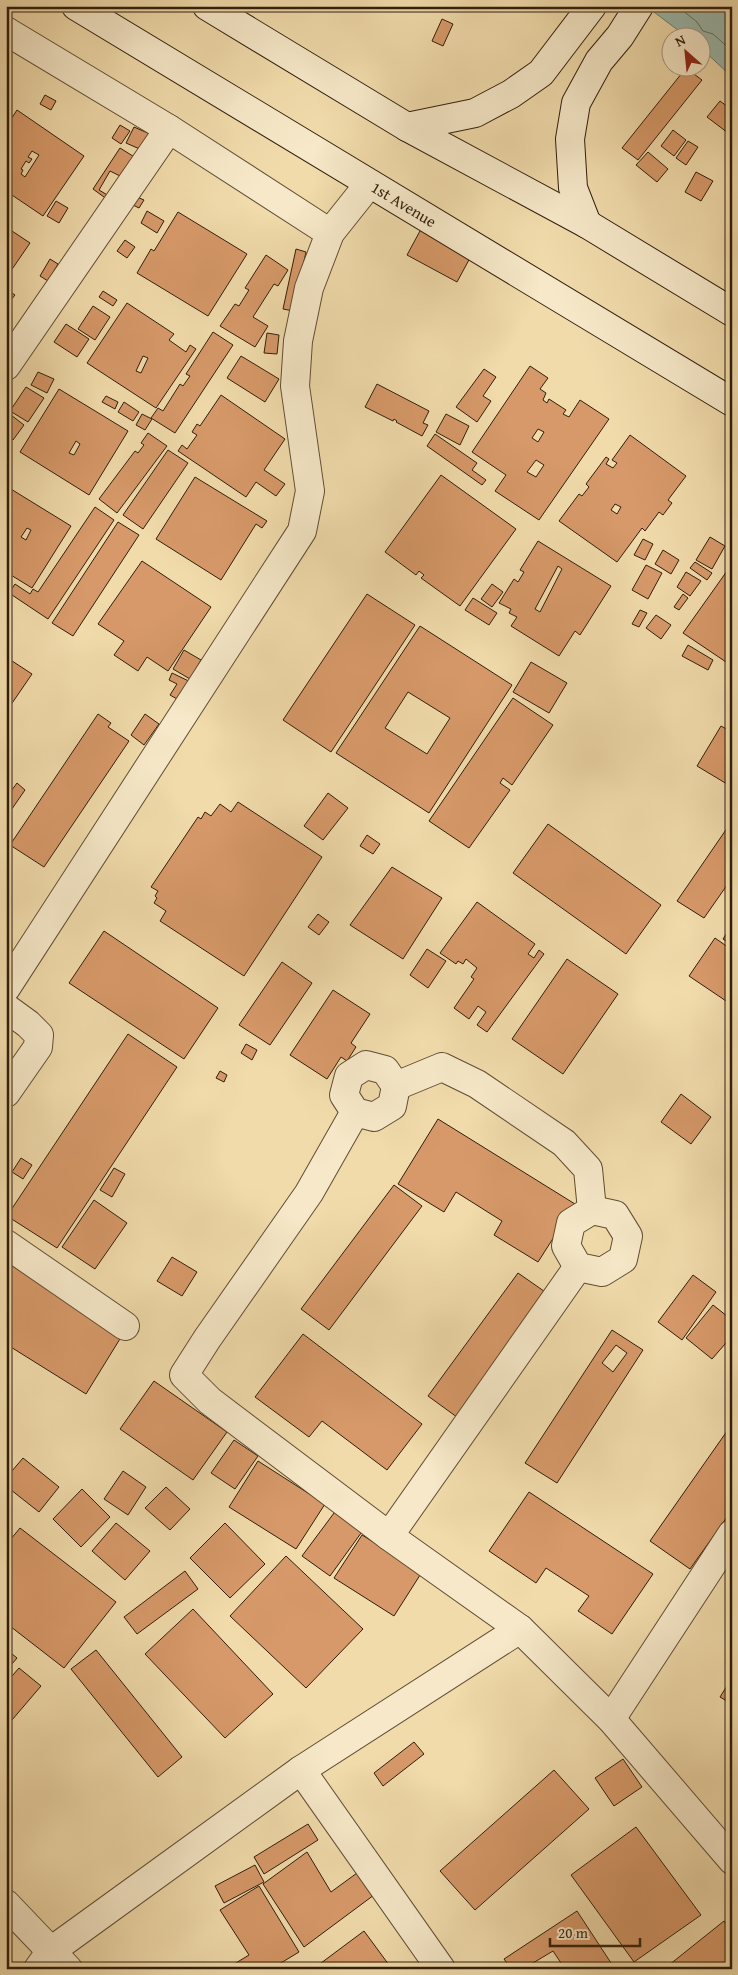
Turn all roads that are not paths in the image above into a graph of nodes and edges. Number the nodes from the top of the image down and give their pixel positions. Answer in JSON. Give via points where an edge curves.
{"nodes":[{"id":1,"x":76,"y":6,"type":"edge"},
{"id":2,"x":207,"y":6,"type":"edge"},
{"id":3,"x":638,"y":6,"type":"edge"},
{"id":4,"x":590,"y":9,"type":"edge"},
{"id":5,"x":6,"y":31,"type":"edge"},
{"id":6,"x":407,"y":127,"type":"junction"},
{"id":7,"x":169,"y":129,"type":"junction"},
{"id":8,"x":369,"y":184,"type":"junction"},
{"id":9,"x":587,"y":224,"type":"junction"},
{"id":10,"x":330,"y":233,"type":"junction"},
{"id":11,"x":732,"y":312,"type":"edge"},
{"id":12,"x":6,"y":366,"type":"edge"},
{"id":13,"x":732,"y":402,"type":"edge"},
{"id":14,"x":6,"y":988,"type":"edge"},
{"id":15,"x":6,"y":1008,"type":"edge"},
{"id":16,"x":396,"y":1086,"type":"junction"},
{"id":17,"x":6,"y":1093,"type":"edge"},
{"id":18,"x":355,"y":1112,"type":"junction"},
{"id":19,"x":592,"y":1210,"type":"junction"},
{"id":20,"x":6,"y":1244,"type":"edge"},
{"id":21,"x":578,"y":1267,"type":"junction"},
{"id":22,"x":125,"y":1326,"type":"dead end"},
{"id":23,"x":732,"y":1534,"type":"edge"},
{"id":24,"x":389,"y":1536,"type":"junction"},
{"id":25,"x":520,"y":1629,"type":"junction"},
{"id":26,"x":611,"y":1718,"type":"junction"},
{"id":27,"x":301,"y":1770,"type":"junction"},
{"id":28,"x":732,"y":1860,"type":"edge"},
{"id":29,"x":6,"y":1904,"type":"edge"},
{"id":30,"x":52,"y":1963,"type":"edge"},
{"id":31,"x":441,"y":1969,"type":"edge"}],
"edges":[{"from":1,"to":8,"type":"street","name":"1st Avenue"},
{"from":2,"to":6,"type":"street"},
{"from":3,"to":9,"type":"street","via":[[576,103],[570,139],[573,188]]},
{"from":4,"to":6,"type":"street","via":[[541,73],[511,94],[475,113]]},
{"from":5,"to":7,"type":"street"},
{"from":6,"to":9,"type":"street"},
{"from":7,"to":10,"type":"street"},
{"from":7,"to":12,"type":"street"},
{"from":8,"to":10,"type":"street"},
{"from":8,"to":13,"type":"street","name":"1st Avenue"},
{"from":9,"to":11,"type":"street"},
{"from":10,"to":14,"type":"street","via":[[309,288],[298,340],[295,386],[310,491],[302,531]]},
{"from":15,"to":17,"type":"street","via":[[39,1035],[38,1047]]},
{"from":16,"to":18,"type":"street","via":[[392,1106],[374,1116]]},
{"from":16,"to":18,"type":"street","via":[[386,1070],[366,1065],[349,1076],[344,1095]]},
{"from":16,"to":19,"type":"street","via":[[442,1067],[477,1084],[564,1143],[588,1169]]},
{"from":18,"to":24,"type":"street","via":[[309,1193],[184,1375],[210,1401]]},
{"from":19,"to":21,"type":"street","via":[[571,1223],[566,1246]]},
{"from":19,"to":21,"type":"street","via":[[616,1215],[628,1236],[623,1259],[602,1272]]},
{"from":20,"to":22,"type":"street"},
{"from":21,"to":24,"type":"street"},
{"from":23,"to":26,"type":"street"},
{"from":24,"to":25,"type":"street"},
{"from":25,"to":26,"type":"street"},
{"from":25,"to":27,"type":"street"},
{"from":26,"to":28,"type":"street"},
{"from":27,"to":30,"type":"street"},
{"from":27,"to":31,"type":"street"},
{"from":29,"to":30,"type":"street"}]}
